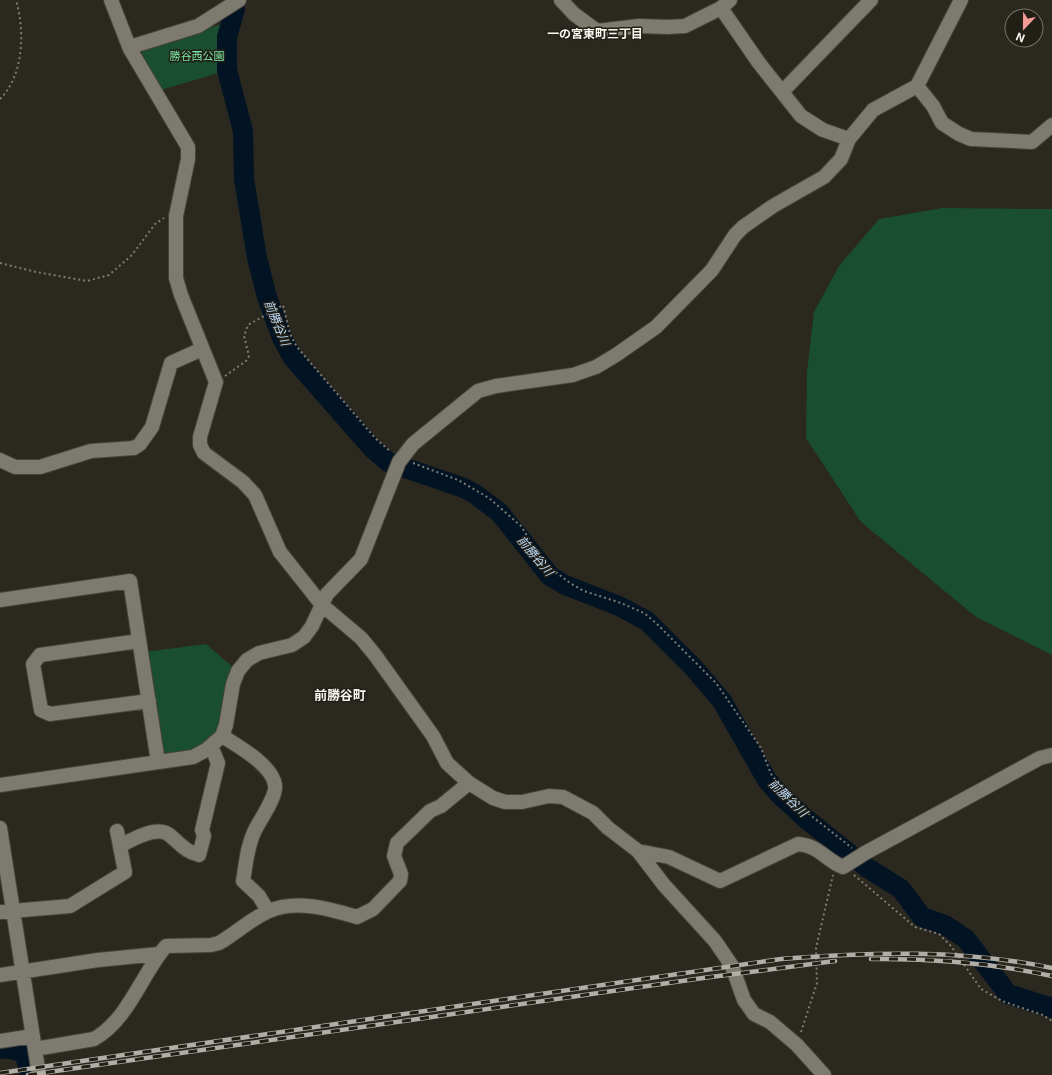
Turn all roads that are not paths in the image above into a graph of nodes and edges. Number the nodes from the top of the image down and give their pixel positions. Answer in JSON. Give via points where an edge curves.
{"nodes":[{"id":1,"x":111,"y":0,"type":"edge"},
{"id":2,"x":239,"y":0,"type":"edge"},
{"id":3,"x":561,"y":0,"type":"edge"},
{"id":4,"x":961,"y":0,"type":"edge"},
{"id":5,"x":864,"y":2,"type":"edge"},
{"id":6,"x":726,"y":4,"type":"edge"},
{"id":7,"x":130,"y":47,"type":"junction"},
{"id":8,"x":917,"y":86,"type":"junction"},
{"id":9,"x":782,"y":92,"type":"junction"},
{"id":10,"x":1052,"y":125,"type":"edge"},
{"id":11,"x":849,"y":138,"type":"junction"},
{"id":12,"x":202,"y":348,"type":"junction"},
{"id":13,"x":0,"y":460,"type":"edge"},
{"id":14,"x":0,"y":600,"type":"edge"},
{"id":15,"x":322,"y":605,"type":"junction"},
{"id":16,"x":139,"y":641,"type":"junction"},
{"id":17,"x":148,"y":701,"type":"junction"},
{"id":18,"x":222,"y":736,"type":"junction"},
{"id":19,"x":211,"y":746,"type":"junction"},
{"id":20,"x":1052,"y":755,"type":"edge"},
{"id":21,"x":158,"y":762,"type":"junction"},
{"id":22,"x":469,"y":783,"type":"junction"},
{"id":23,"x":0,"y":785,"type":"edge"},
{"id":24,"x":0,"y":828,"type":"edge"},
{"id":25,"x":117,"y":830,"type":"dead end"},
{"id":26,"x":120,"y":846,"type":"junction"},
{"id":27,"x":2,"y":849,"type":"edge"},
{"id":28,"x":638,"y":851,"type":"junction"},
{"id":29,"x":6,"y":911,"type":"edge"},
{"id":30,"x":268,"y":911,"type":"junction"},
{"id":31,"x":159,"y":954,"type":"junction"},
{"id":32,"x":23,"y":971,"type":"junction"},
{"id":33,"x":0,"y":975,"type":"edge"},
{"id":34,"x":0,"y":1041,"type":"edge"},
{"id":35,"x":34,"y":1043,"type":"junction"},
{"id":36,"x":39,"y":1075,"type":"edge"},
{"id":37,"x":824,"y":1075,"type":"edge"}],
"edges":[{"from":1,"to":7,"type":"street"},
{"from":2,"to":7,"type":"street","via":[[198,26]]},
{"from":3,"to":6,"type":"street","via":[[574,14],[597,31],[640,26],[685,26]]},
{"from":4,"to":8,"type":"street"},
{"from":5,"to":9,"type":"street"},
{"from":6,"to":9,"type":"street","via":[[759,63]]},
{"from":7,"to":12,"type":"street","via":[[188,147],[174,238],[176,278]]},
{"from":8,"to":10,"type":"street","via":[[933,106],[942,123],[971,139],[1032,142]]},
{"from":8,"to":11,"type":"street","via":[[873,110]]},
{"from":9,"to":11,"type":"street","via":[[801,116],[823,130]]},
{"from":11,"to":15,"type":"street","via":[[841,159],[824,177],[773,206],[743,227],[712,270],[656,327],[596,367],[573,375],[478,391],[412,444],[393,476],[361,559],[327,594]]},
{"from":12,"to":13,"type":"street","via":[[171,363],[152,427],[134,448],[91,451],[40,467],[15,467]]},
{"from":12,"to":15,"type":"street","via":[[216,382],[200,445],[204,453],[256,495],[280,552]]},
{"from":14,"to":16,"type":"street","via":[[130,581]]},
{"from":15,"to":18,"type":"street","via":[[304,637],[292,645],[259,653],[246,660],[233,684]]},
{"from":15,"to":22,"type":"street","via":[[360,638],[375,655],[433,736],[447,763]]},
{"from":16,"to":17,"type":"street"},
{"from":16,"to":17,"type":"street","via":[[40,655],[34,664],[41,710],[50,714]]},
{"from":17,"to":21,"type":"street"},
{"from":18,"to":19,"type":"street"},
{"from":18,"to":30,"type":"street","via":[[249,753],[268,772],[275,784],[276,790],[249,846],[243,881],[259,896]]},
{"from":19,"to":21,"type":"street","via":[[193,757]]},
{"from":19,"to":26,"type":"street","via":[[218,763],[202,830],[204,836],[199,855],[191,854],[161,832],[139,836]]},
{"from":20,"to":28,"type":"street","via":[[1040,758],[840,866],[810,845],[798,844],[720,881],[669,857]]},
{"from":21,"to":23,"type":"street"},
{"from":22,"to":28,"type":"street","via":[[493,798],[505,802],[522,802],[549,796],[563,797],[593,813]]},
{"from":22,"to":30,"type":"street","via":[[430,812],[397,843],[394,856],[400,881],[364,915],[357,918],[302,905]]},
{"from":24,"to":27,"type":"street"},
{"from":25,"to":26,"type":"street"},
{"from":26,"to":29,"type":"street","via":[[126,872],[70,906]]},
{"from":27,"to":29,"type":"street"},
{"from":28,"to":37,"type":"street","via":[[664,886],[715,941],[732,966],[744,1000],[754,1014],[770,1022],[797,1045]]},
{"from":29,"to":32,"type":"street"},
{"from":30,"to":31,"type":"street","via":[[219,943],[166,946]]},
{"from":31,"to":32,"type":"street"},
{"from":31,"to":35,"type":"street","via":[[140,987],[102,1034],[94,1039]]},
{"from":32,"to":33,"type":"street"},
{"from":32,"to":35,"type":"street"},
{"from":34,"to":35,"type":"street"},
{"from":35,"to":36,"type":"street"}]}
